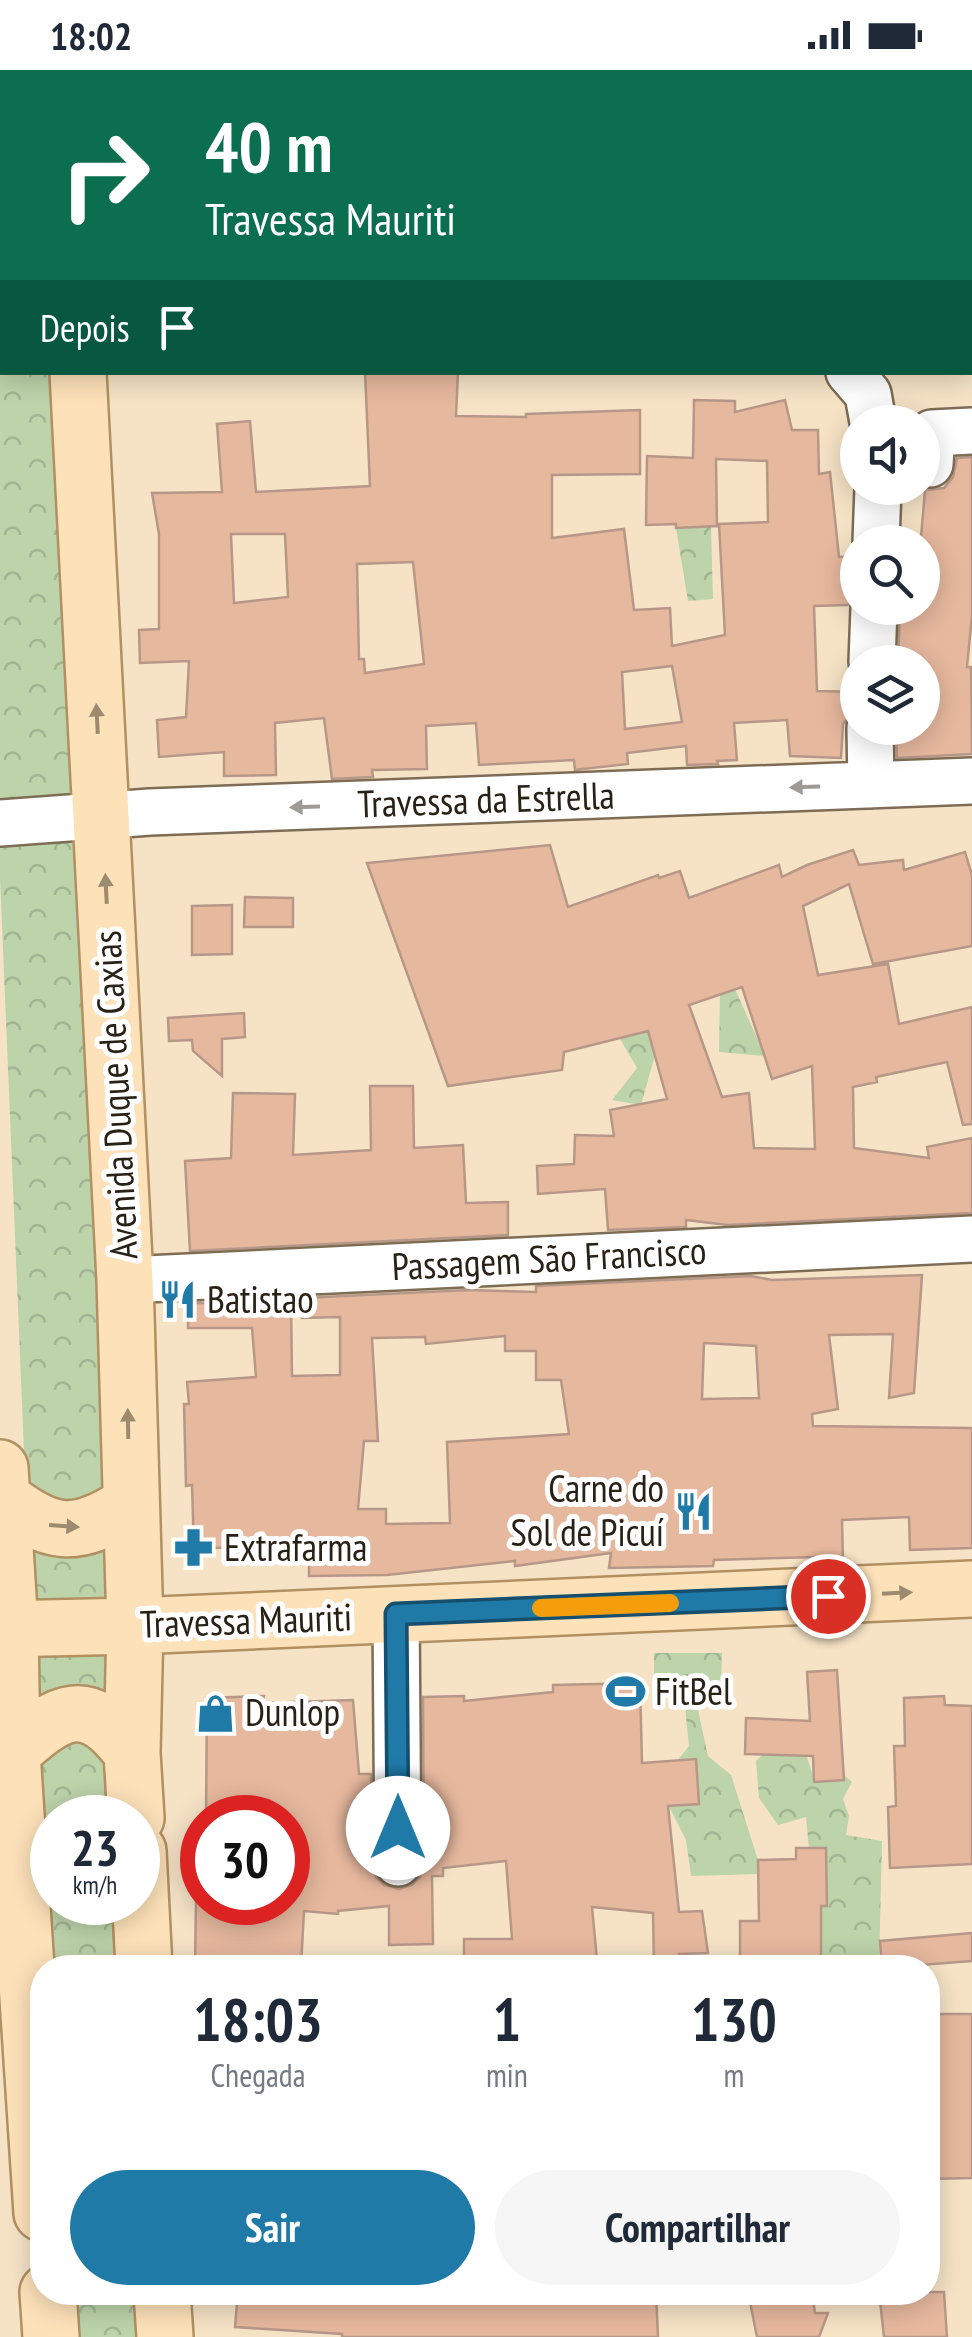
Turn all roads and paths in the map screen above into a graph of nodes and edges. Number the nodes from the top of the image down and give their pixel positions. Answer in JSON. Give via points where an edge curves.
{"nodes":[{"id":1,"x":78,"y":375,"type":"edge"},
{"id":2,"x":852,"y":375,"type":"edge"},
{"id":3,"x":870,"y":405,"type":"edge"},
{"id":4,"x":972,"y":431,"type":"edge"},
{"id":5,"x":940,"y":433,"type":"edge"},
{"id":6,"x":870,"y":745,"type":"edge"},
{"id":7,"x":972,"y":781,"type":"edge"},
{"id":8,"x":871,"y":785,"type":"junction"},
{"id":9,"x":102,"y":816,"type":"junction"},
{"id":10,"x":0,"y":823,"type":"edge"},
{"id":11,"x":972,"y":1239,"type":"edge"},
{"id":12,"x":125,"y":1280,"type":"junction"},
{"id":13,"x":0,"y":1468,"type":"edge"},
{"id":14,"x":1,"y":1497,"type":"edge"},
{"id":15,"x":130,"y":1504,"type":"junction"},
{"id":16,"x":972,"y":1589,"type":"edge"},
{"id":17,"x":396,"y":1614,"type":"junction"},
{"id":18,"x":135,"y":1626,"type":"junction"},
{"id":19,"x":5,"y":1628,"type":"edge"},
{"id":20,"x":12,"y":1754,"type":"junction"},
{"id":21,"x":132,"y":1754,"type":"junction"},
{"id":22,"x":135,"y":1795,"type":"edge"},
{"id":23,"x":398,"y":1863,"type":"dead end"},
{"id":24,"x":142,"y":1925,"type":"edge"},
{"id":25,"x":143,"y":1955,"type":"edge"},
{"id":26,"x":30,"y":2029,"type":"edge"},
{"id":27,"x":49,"y":2305,"type":"edge"},
{"id":28,"x":163,"y":2305,"type":"edge"},
{"id":29,"x":51,"y":2337,"type":"edge"},
{"id":30,"x":165,"y":2337,"type":"edge"}],
"edges":[{"from":9,"to":1,"type":"main road","name":"Avenida Duque de Caxias","one_way":true},
{"from":2,"to":3,"type":"street"},
{"from":4,"to":5,"type":"street"},
{"from":6,"to":8,"type":"street"},
{"from":7,"to":8,"type":"street","name":"Travessa da Estrella"},
{"from":8,"to":9,"type":"street","name":"Travessa da Estrella","one_way":true},
{"from":9,"to":10,"type":"street","name":"Travessa da Estrella"},
{"from":12,"to":9,"type":"main road","name":"Avenida Duque de Caxias","one_way":true},
{"from":11,"to":12,"type":"street","name":"Passagem São Francisco"},
{"from":15,"to":12,"type":"main road","name":"Avenida Duque de Caxias","one_way":true},
{"from":13,"to":14,"type":"main road"},
{"from":14,"to":15,"type":"main road","one_way":true,"via":[[30,1520],[67,1530],[102,1523]]},
{"from":14,"to":19,"type":"main road"},
{"from":15,"to":18,"type":"main road","name":"Avenida Duque de Caxias"},
{"from":17,"to":16,"type":"main road","name":"Travessa Mauriti","one_way":true},
{"from":17,"to":18,"type":"main road","name":"Travessa Mauriti"},
{"from":17,"to":23,"type":"street"},
{"from":18,"to":19,"type":"main road","name":"Travessa Mauriti"},
{"from":18,"to":21,"type":"main road","name":"Avenida Duque de Caxias"},
{"from":19,"to":20,"type":"main road"},
{"from":20,"to":21,"type":"main road","via":[[45,1722],[78,1712],[113,1728]]},
{"from":20,"to":26,"type":"main road"},
{"from":21,"to":22,"type":"main road","name":"Avenida Duque de Caxias"},
{"from":24,"to":25,"type":"main road"},
{"from":27,"to":29,"type":"main road"},
{"from":28,"to":30,"type":"main road"}]}
